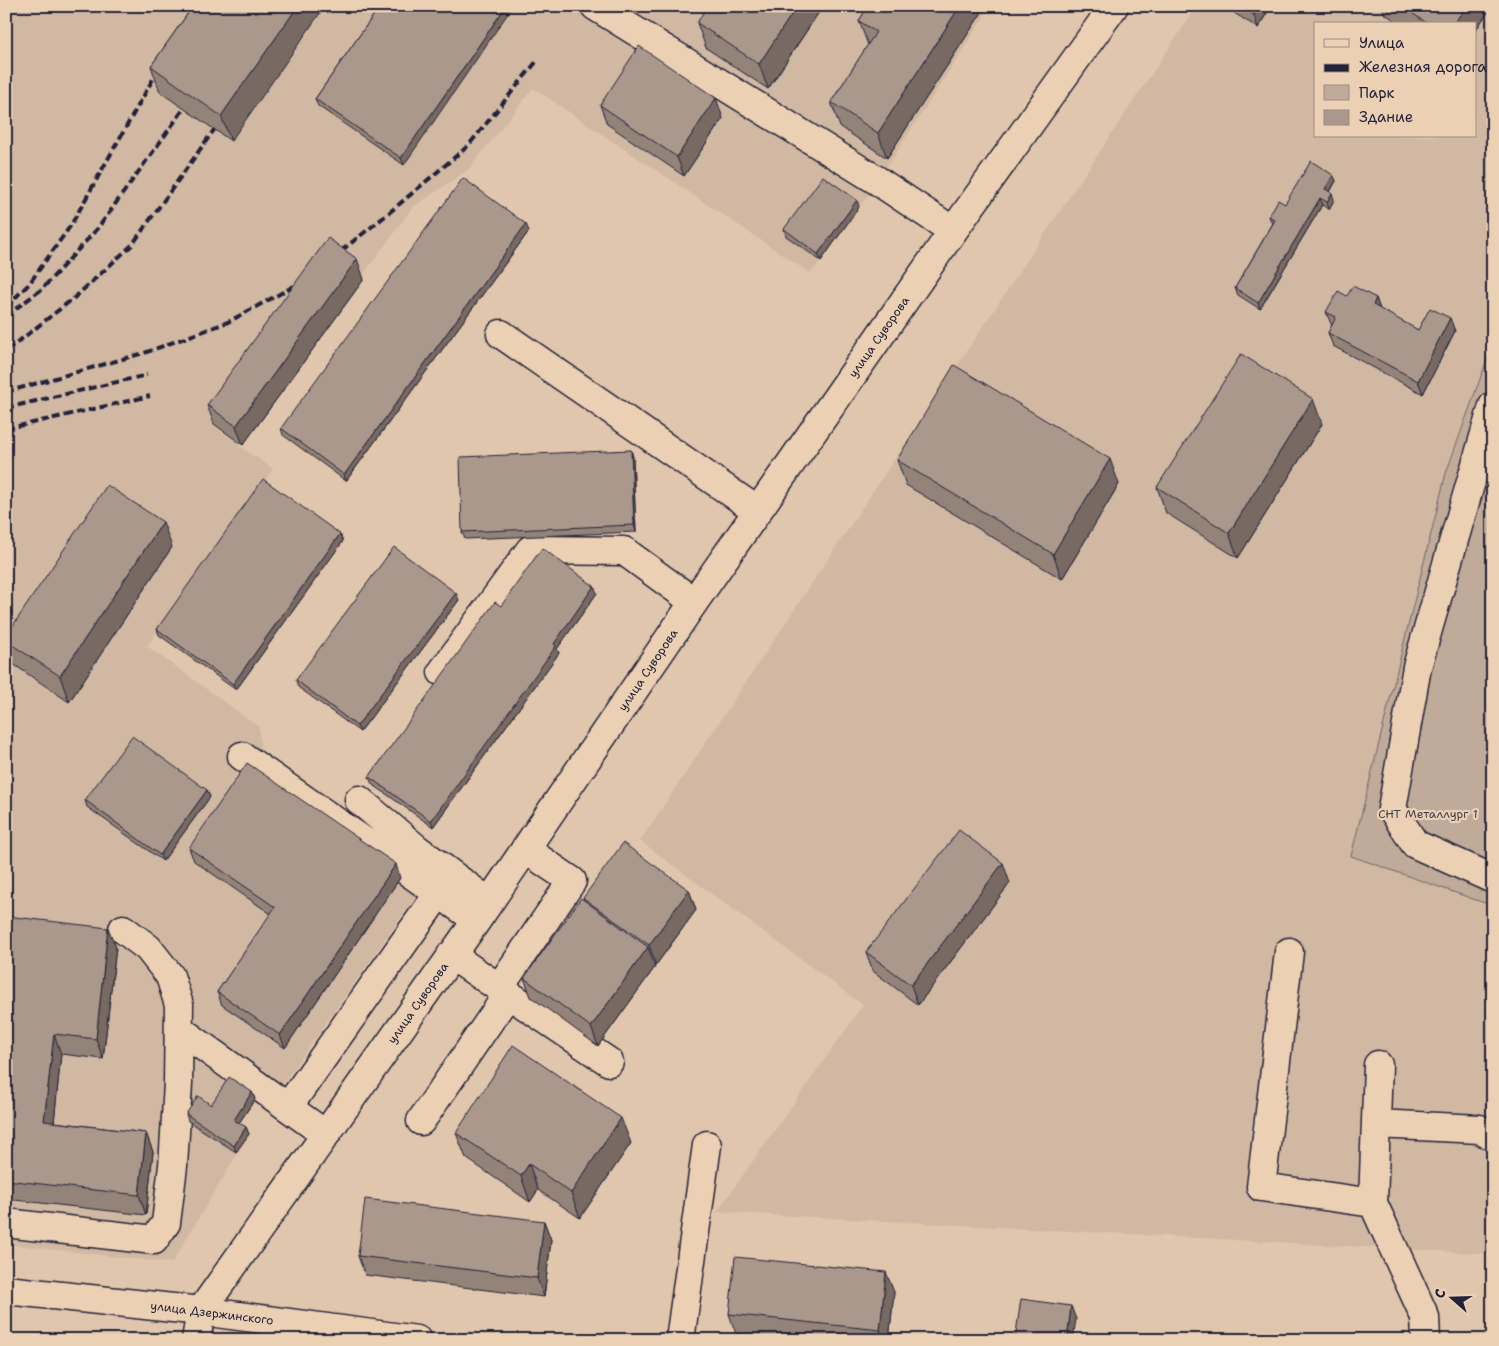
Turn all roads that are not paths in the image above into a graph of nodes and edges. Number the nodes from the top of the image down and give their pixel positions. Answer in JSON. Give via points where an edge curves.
{"nodes":[{"id":1,"x":595,"y":6,"type":"edge"},
{"id":2,"x":1114,"y":6,"type":"edge"},
{"id":3,"x":953,"y":231,"type":"junction"},
{"id":4,"x":500,"y":334,"type":"dead end"},
{"id":5,"x":1493,"y":406,"type":"edge"},
{"id":6,"x":758,"y":511,"type":"junction"},
{"id":7,"x":694,"y":602,"type":"junction"},
{"id":8,"x":442,"y":672,"type":"edge"},
{"id":9,"x":242,"y":756,"type":"dead end"},
{"id":10,"x":359,"y":800,"type":"dead end"},
{"id":11,"x":525,"y":849,"type":"junction"},
{"id":12,"x":1493,"y":878,"type":"edge"},
{"id":13,"x":439,"y":893,"type":"junction"},
{"id":14,"x":483,"y":911,"type":"junction"},
{"id":15,"x":123,"y":928,"type":"dead end"},
{"id":16,"x":1289,"y":952,"type":"dead end"},
{"id":17,"x":452,"y":955,"type":"junction"},
{"id":18,"x":504,"y":991,"type":"junction"},
{"id":19,"x":179,"y":1029,"type":"junction"},
{"id":20,"x":609,"y":1062,"type":"dead end"},
{"id":21,"x":1378,"y":1065,"type":"dead end"},
{"id":22,"x":288,"y":1107,"type":"junction"},
{"id":23,"x":421,"y":1122,"type":"dead end"},
{"id":24,"x":1376,"y":1124,"type":"junction"},
{"id":25,"x":325,"y":1134,"type":"junction"},
{"id":26,"x":1493,"y":1137,"type":"edge"},
{"id":27,"x":707,"y":1145,"type":"dead end"},
{"id":28,"x":1373,"y":1203,"type":"junction"},
{"id":29,"x":6,"y":1223,"type":"edge"},
{"id":30,"x":6,"y":1290,"type":"edge"},
{"id":31,"x":201,"y":1311,"type":"junction"},
{"id":32,"x":196,"y":1340,"type":"edge"},
{"id":33,"x":417,"y":1340,"type":"edge"},
{"id":34,"x":680,"y":1340,"type":"edge"},
{"id":35,"x":1426,"y":1340,"type":"edge"}],
"edges":[{"from":1,"to":3,"type":"street"},
{"from":2,"to":3,"type":"street","name":"улица Суворова"},
{"from":3,"to":6,"type":"street","name":"улица Суворова"},
{"from":4,"to":6,"type":"street"},
{"from":5,"to":12,"type":"street","via":[[1417,667],[1392,809],[1415,844]]},
{"from":6,"to":7,"type":"street","name":"улица Суворова"},
{"from":7,"to":8,"type":"street","via":[[624,551],[530,550]]},
{"from":7,"to":11,"type":"street","name":"улица Суворова"},
{"from":9,"to":13,"type":"street"},
{"from":10,"to":14,"type":"street"},
{"from":11,"to":14,"type":"street","name":"улица Суворова"},
{"from":11,"to":18,"type":"street","via":[[572,881]]},
{"from":13,"to":14,"type":"street"},
{"from":13,"to":22,"type":"street"},
{"from":14,"to":17,"type":"street","name":"улица Суворова"},
{"from":15,"to":19,"type":"street","via":[[148,948],[170,976],[179,1005]]},
{"from":16,"to":28,"type":"street","via":[[1261,1187]]},
{"from":17,"to":18,"type":"street"},
{"from":17,"to":25,"type":"street","name":"улица Суворова"},
{"from":18,"to":20,"type":"street"},
{"from":18,"to":23,"type":"street"},
{"from":19,"to":22,"type":"street"},
{"from":19,"to":29,"type":"street","via":[[174,1166],[166,1223],[154,1240]]},
{"from":21,"to":24,"type":"street"},
{"from":22,"to":25,"type":"street"},
{"from":24,"to":26,"type":"street","via":[[1480,1129]]},
{"from":24,"to":28,"type":"street"},
{"from":25,"to":31,"type":"street","name":"улица Суворова"},
{"from":27,"to":34,"type":"street"},
{"from":28,"to":35,"type":"street","via":[[1426,1317]]},
{"from":30,"to":31,"type":"street","name":"улица Дзержинского"},
{"from":31,"to":32,"type":"street","name":"улица Суворова"},
{"from":31,"to":33,"type":"street","name":"улица Дзержинского"}]}
